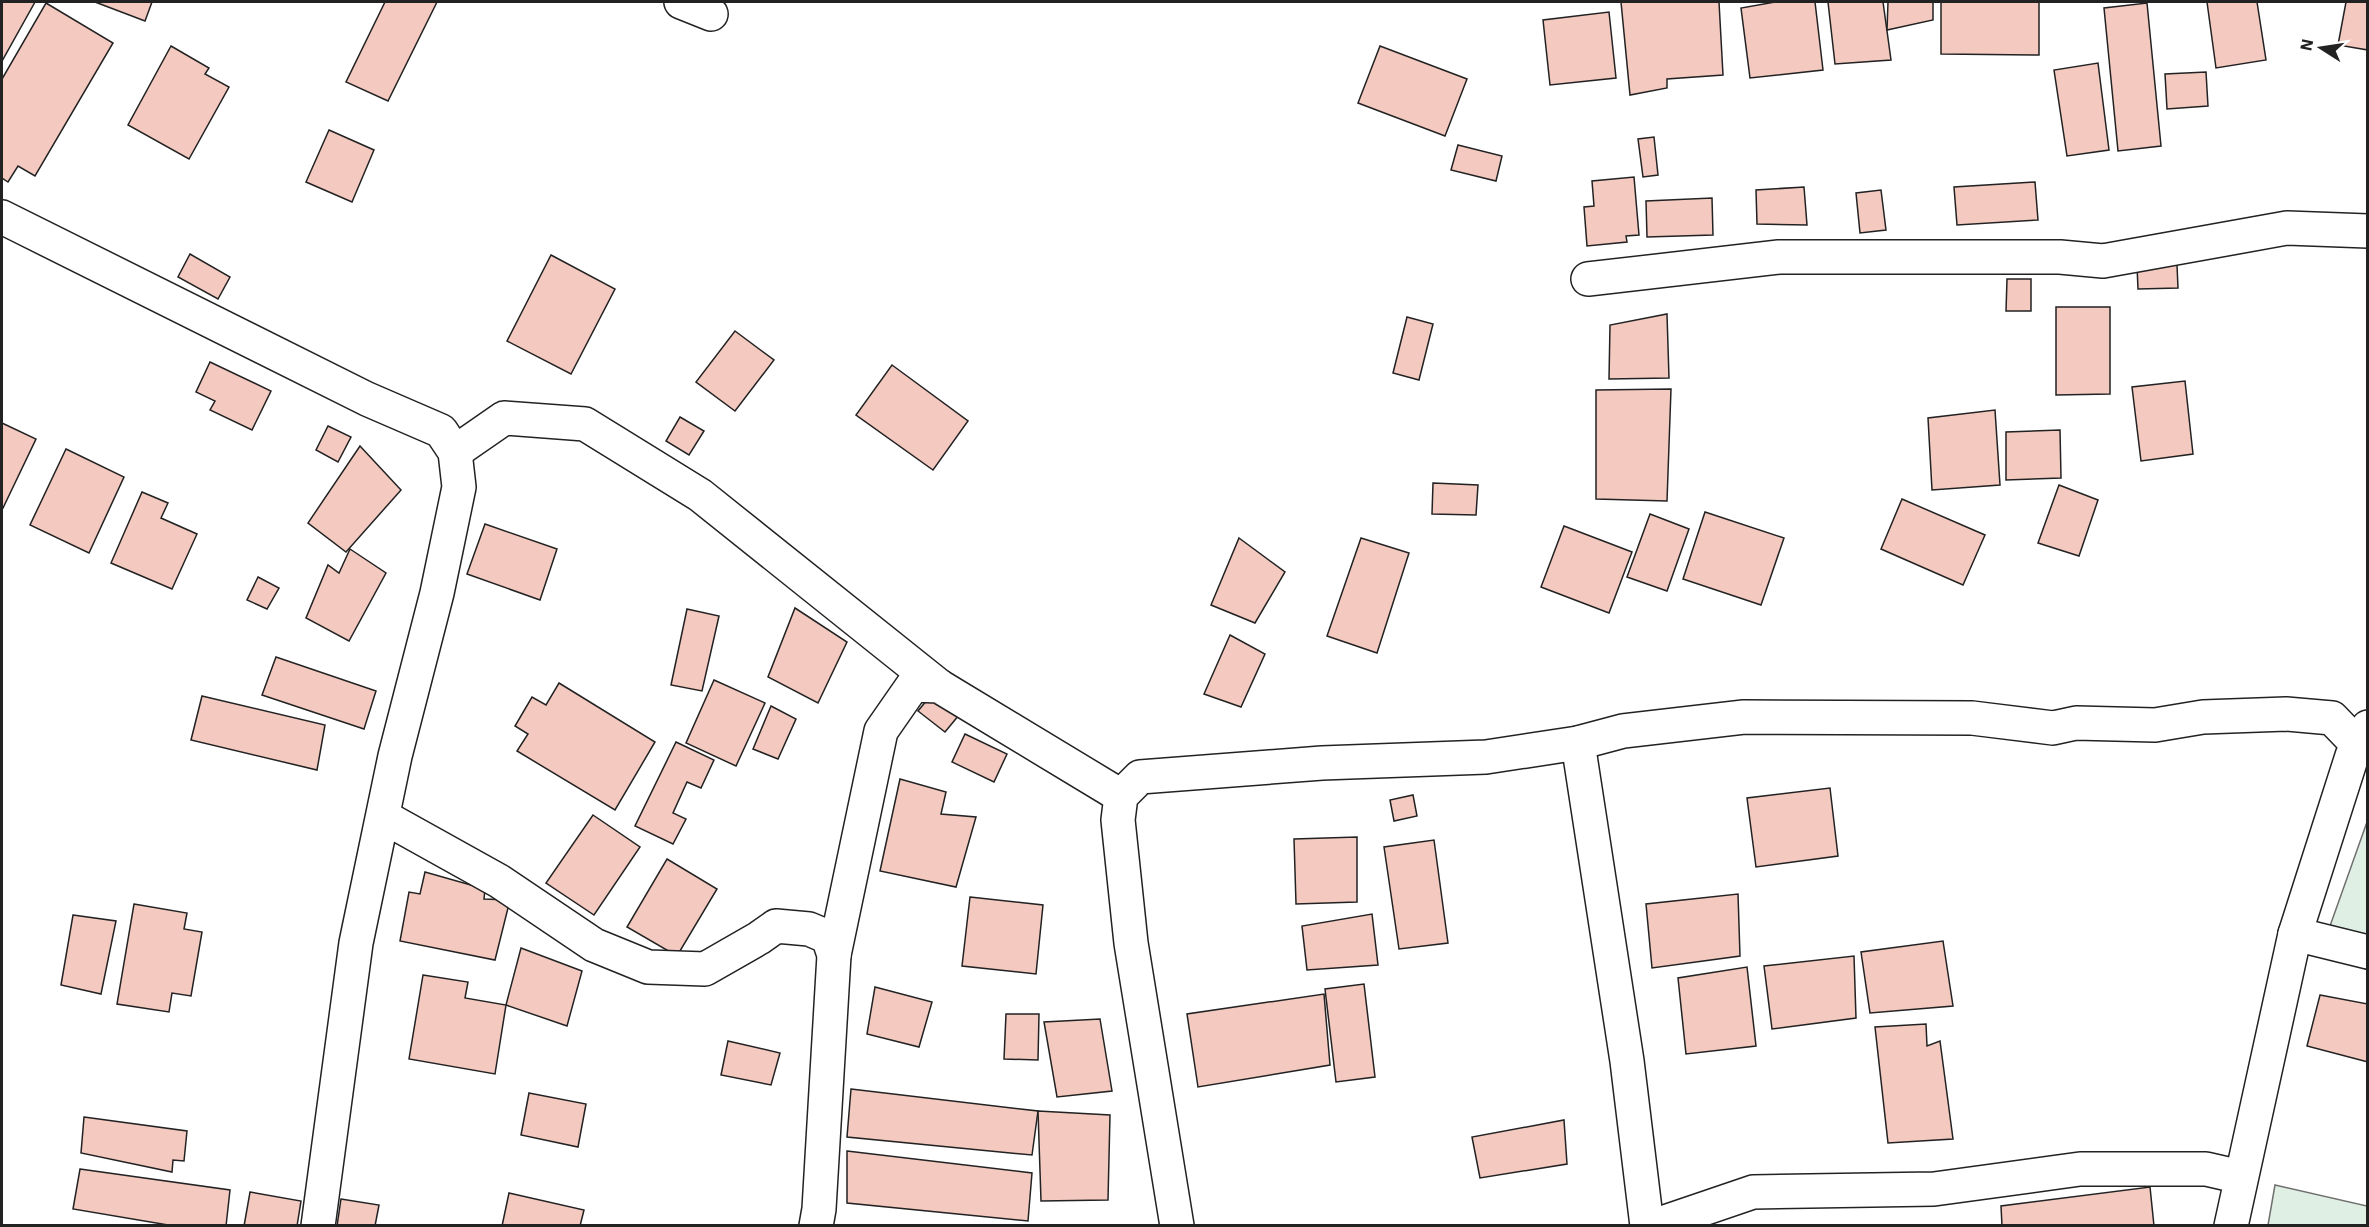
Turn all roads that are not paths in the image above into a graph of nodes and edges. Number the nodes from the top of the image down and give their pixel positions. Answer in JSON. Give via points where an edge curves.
{"nodes":[{"id":1,"x":681,"y":2,"type":"edge"},
{"id":2,"x":711,"y":14,"type":"dead end"},
{"id":3,"x":2,"y":217,"type":"edge"},
{"id":4,"x":2367,"y":231,"type":"edge"},
{"id":5,"x":1588,"y":279,"type":"dead end"},
{"id":6,"x":455,"y":452,"type":"junction"},
{"id":7,"x":939,"y":686,"type":"junction"},
{"id":8,"x":2363,"y":737,"type":"edge"},
{"id":9,"x":1578,"y":743,"type":"junction"},
{"id":10,"x":1120,"y":796,"type":"junction"},
{"id":11,"x":384,"y":817,"type":"junction"},
{"id":12,"x":2295,"y":934,"type":"junction"},
{"id":13,"x":2367,"y":952,"type":"edge"},
{"id":14,"x":834,"y":955,"type":"junction"},
{"id":15,"x":2241,"y":1177,"type":"junction"},
{"id":16,"x":318,"y":1226,"type":"edge"},
{"id":17,"x":816,"y":1226,"type":"edge"},
{"id":18,"x":1177,"y":1226,"type":"edge"},
{"id":19,"x":1647,"y":1226,"type":"edge"},
{"id":20,"x":1653,"y":1226,"type":"edge"},
{"id":21,"x":2231,"y":1226,"type":"edge"}],
"edges":[{"from":1,"to":2,"type":"street"},
{"from":3,"to":6,"type":"street","via":[[367,399],[441,430]]},
{"from":4,"to":5,"type":"street","via":[[2287,228],[2103,261],[1779,257]]},
{"from":6,"to":7,"type":"street","via":[[504,418],[585,424],[700,495]]},
{"from":6,"to":11,"type":"street","via":[[459,487]]},
{"from":7,"to":10,"type":"street"},
{"from":7,"to":14,"type":"street","via":[[913,685],[881,731]]},
{"from":8,"to":9,"type":"street","via":[[2332,718],[2286,714],[2203,717],[2155,725],[2076,723],[2053,728],[1972,718],[1743,717],[1623,731]]},
{"from":8,"to":12,"type":"street","via":[[2352,756]]},
{"from":9,"to":10,"type":"street","via":[[1486,758],[1176,772],[1140,777]]},
{"from":9,"to":19,"type":"street","via":[[1627,1061]]},
{"from":10,"to":18,"type":"street","via":[[1118,820],[1131,943]]},
{"from":11,"to":14,"type":"street","via":[[499,881],[594,945],[648,967],[705,969],[776,926],[808,928],[828,937]]},
{"from":11,"to":16,"type":"street","via":[[356,943]]},
{"from":12,"to":13,"type":"street"},
{"from":12,"to":15,"type":"street"},
{"from":14,"to":17,"type":"street"},
{"from":15,"to":20,"type":"street","via":[[2206,1169],[2080,1169],[1934,1189],[1753,1192]]},
{"from":15,"to":21,"type":"street"}]}
